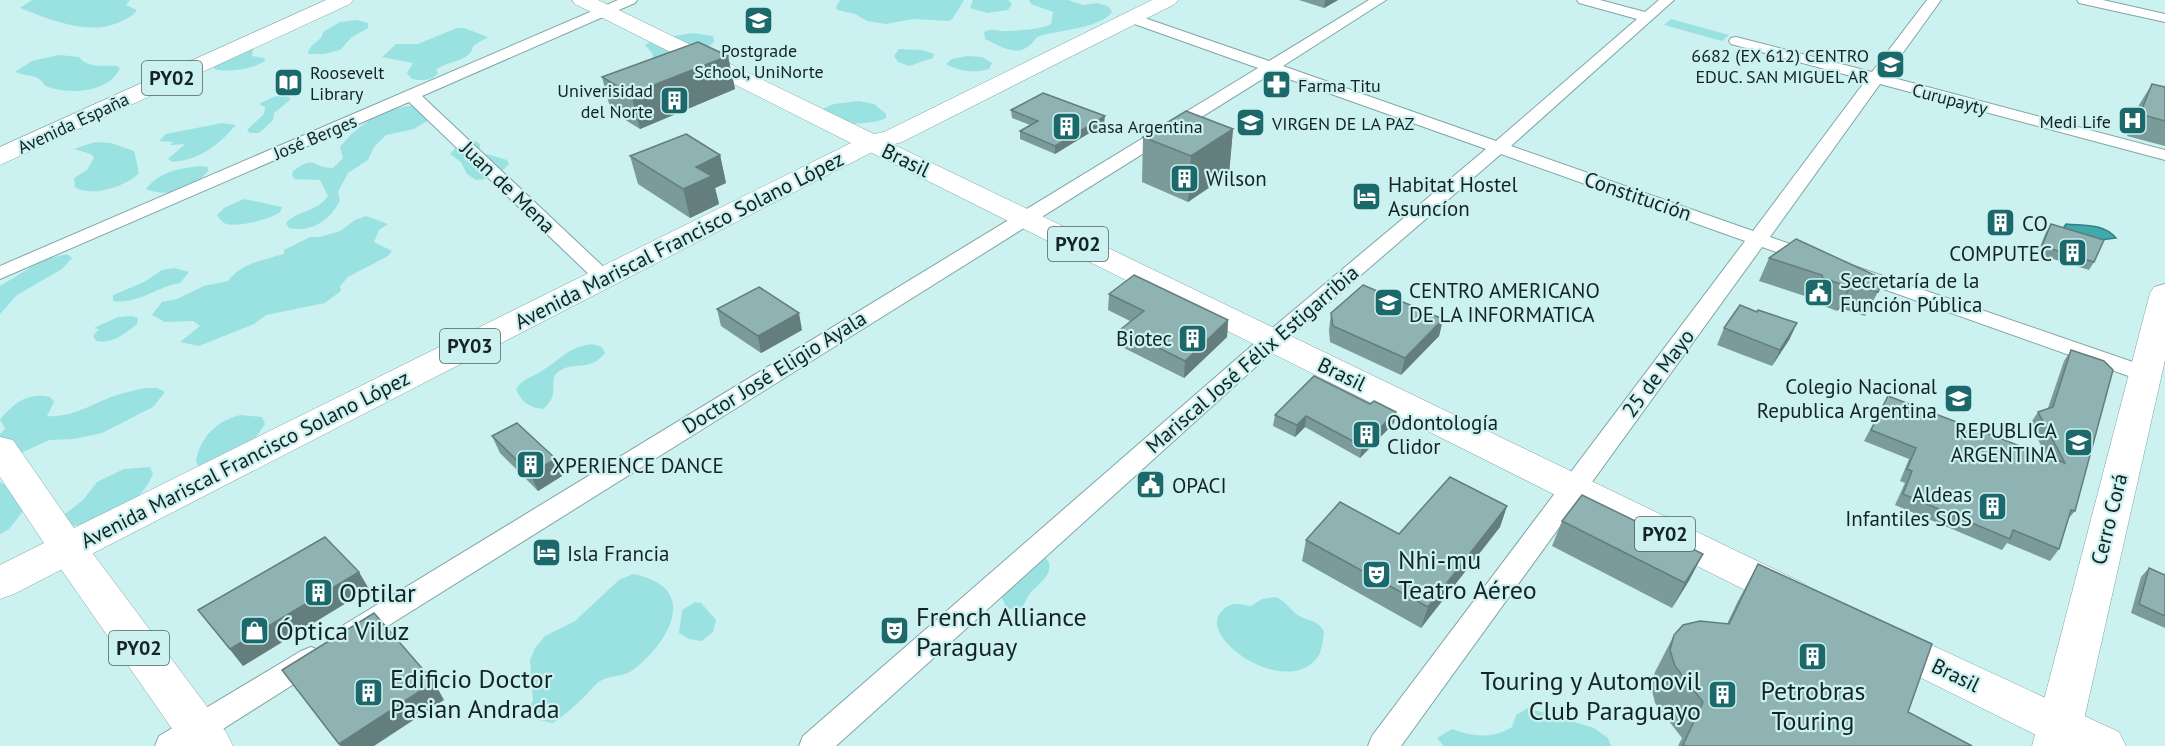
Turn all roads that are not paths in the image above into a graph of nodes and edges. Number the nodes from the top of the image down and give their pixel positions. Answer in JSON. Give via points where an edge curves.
{"nodes":[{"id":1,"x":343,"y":0,"type":"edge"},
{"id":2,"x":582,"y":0,"type":"edge"},
{"id":3,"x":630,"y":0,"type":"edge"},
{"id":4,"x":1153,"y":0,"type":"edge"},
{"id":5,"x":1168,"y":0,"type":"edge"},
{"id":6,"x":1379,"y":0,"type":"edge"},
{"id":7,"x":1584,"y":0,"type":"edge"},
{"id":8,"x":1667,"y":0,"type":"edge"},
{"id":9,"x":1934,"y":0,"type":"edge"},
{"id":10,"x":2084,"y":0,"type":"edge"},
{"id":11,"x":1138,"y":9,"type":"edge"},
{"id":12,"x":605,"y":12,"type":"junction"},
{"id":13,"x":1647,"y":17,"type":"junction"},
{"id":14,"x":2165,"y":18,"type":"edge"},
{"id":15,"x":1736,"y":41,"type":"dead end"},
{"id":16,"x":1270,"y":67,"type":"junction"},
{"id":17,"x":1875,"y":79,"type":"junction"},
{"id":18,"x":412,"y":95,"type":"junction"},
{"id":19,"x":872,"y":143,"type":"junction"},
{"id":20,"x":1498,"y":148,"type":"junction"},
{"id":21,"x":2165,"y":155,"type":"edge"},
{"id":22,"x":0,"y":157,"type":"edge"},
{"id":23,"x":1024,"y":218,"type":"junction"},
{"id":24,"x":1757,"y":238,"type":"junction"},
{"id":25,"x":0,"y":273,"type":"edge"},
{"id":26,"x":604,"y":278,"type":"junction"},
{"id":27,"x":2165,"y":292,"type":"edge"},
{"id":28,"x":1272,"y":340,"type":"junction"},
{"id":29,"x":2145,"y":374,"type":"junction"},
{"id":30,"x":0,"y":449,"type":"edge"},
{"id":31,"x":1572,"y":489,"type":"junction"},
{"id":32,"x":68,"y":549,"type":"junction"},
{"id":33,"x":12,"y":577,"type":"edge"},
{"id":34,"x":2057,"y":736,"type":"edge"},
{"id":35,"x":193,"y":740,"type":"edge"},
{"id":36,"x":814,"y":746,"type":"edge"},
{"id":37,"x":1383,"y":746,"type":"edge"},
{"id":38,"x":2103,"y":746,"type":"edge"}],
"edges":[{"from":1,"to":22,"type":"main road","name":"Avenida España","number":"PY02"},
{"from":2,"to":12,"type":"main road","name":"Brasil","number":"PY02"},
{"from":3,"to":12,"type":"street","name":"José Berges"},
{"from":4,"to":11,"type":"main road","via":[[1133,11]]},
{"from":5,"to":11,"type":"main road","name":"Avenida Mariscal Francisco Solano López"},
{"from":6,"to":16,"type":"street","name":"Doctor José Eligio Ayala"},
{"from":7,"to":13,"type":"street"},
{"from":8,"to":13,"type":"street","name":"Mariscal José Félix Estigarribia"},
{"from":9,"to":17,"type":"street","name":"25 de Mayo"},
{"from":10,"to":14,"type":"street"},
{"from":11,"to":16,"type":"street","name":"Constitución"},
{"from":11,"to":19,"type":"main road","name":"Avenida Mariscal Francisco Solano López","via":[[875,135]]},
{"from":12,"to":18,"type":"street","name":"José Berges"},
{"from":12,"to":19,"type":"main road","name":"Brasil","number":"PY02"},
{"from":13,"to":20,"type":"street","name":"Mariscal José Félix Estigarribia"},
{"from":15,"to":17,"type":"street","name":"Curupayty"},
{"from":16,"to":20,"type":"street","name":"Constitución"},
{"from":16,"to":23,"type":"street","name":"Doctor José Eligio Ayala"},
{"from":17,"to":21,"type":"street","name":"Curupayty"},
{"from":17,"to":24,"type":"street","name":"25 de Mayo"},
{"from":18,"to":25,"type":"street","name":"José Berges"},
{"from":18,"to":26,"type":"street","name":"Juan de Mena"},
{"from":19,"to":23,"type":"main road","name":"Brasil","number":"PY02"},
{"from":19,"to":26,"type":"main road","name":"Avenida Mariscal Francisco Solano López","number":"PY03"},
{"from":20,"to":24,"type":"street","name":"Constitución"},
{"from":20,"to":28,"type":"street","name":"Mariscal José Félix Estigarribia"},
{"from":23,"to":28,"type":"main road","name":"Brasil","number":"PY02"},
{"from":23,"to":35,"type":"street","name":"Doctor José Eligio Ayala"},
{"from":24,"to":29,"type":"street","name":"Constitución"},
{"from":24,"to":31,"type":"street","name":"25 de Mayo"},
{"from":26,"to":32,"type":"main road","name":"Avenida Mariscal Francisco Solano López","number":"PY03","via":[[104,531],[70,535]]},
{"from":27,"to":29,"type":"main road","name":"Cerro Corá"},
{"from":28,"to":31,"type":"main road","name":"Brasil","number":"PY02"},
{"from":28,"to":36,"type":"street","name":"Mariscal José Félix Estigarribia"},
{"from":29,"to":34,"type":"main road","name":"Cerro Corá"},
{"from":30,"to":32,"type":"main road"},
{"from":31,"to":34,"type":"main road","name":"Brasil","number":"PY02","via":[[1839,619]]},
{"from":31,"to":37,"type":"street","name":"25 de Mayo"},
{"from":32,"to":33,"type":"main road","name":"Avenida Mariscal Francisco Solano López"},
{"from":32,"to":35,"type":"main road","number":"PY02"},
{"from":34,"to":38,"type":"main road","name":"Brasil","number":"PY02"}]}
